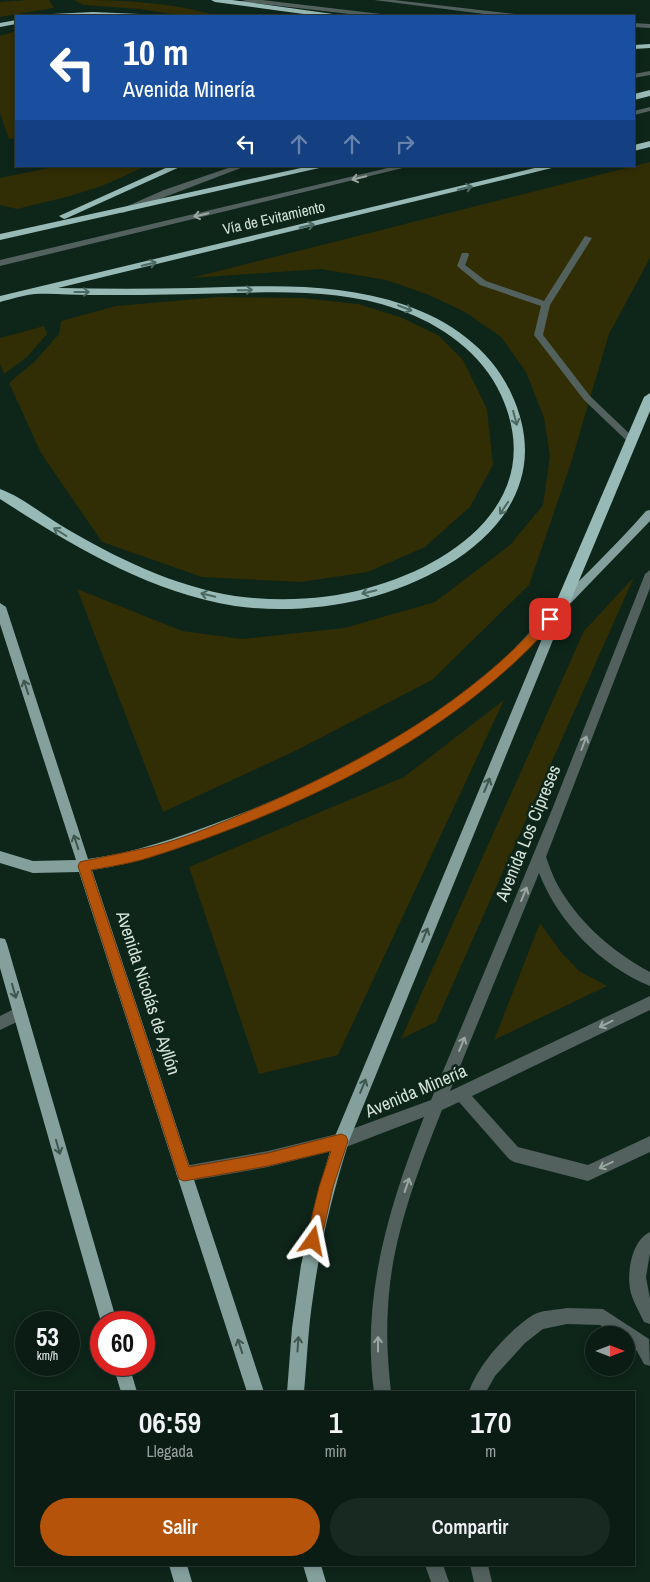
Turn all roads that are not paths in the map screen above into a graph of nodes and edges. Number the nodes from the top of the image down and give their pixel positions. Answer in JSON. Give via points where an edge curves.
{"nodes":[{"id":1,"x":215,"y":0,"type":"edge"},
{"id":2,"x":377,"y":0,"type":"edge"},
{"id":3,"x":237,"y":3,"type":"junction"},
{"id":4,"x":72,"y":15,"type":"edge"},
{"id":5,"x":116,"y":15,"type":"edge"},
{"id":6,"x":326,"y":15,"type":"edge"},
{"id":7,"x":373,"y":15,"type":"edge"},
{"id":8,"x":506,"y":15,"type":"edge"},
{"id":9,"x":15,"y":22,"type":"edge"},
{"id":10,"x":0,"y":25,"type":"edge"},
{"id":11,"x":635,"y":25,"type":"edge"},
{"id":12,"x":650,"y":26,"type":"edge"},
{"id":13,"x":650,"y":46,"type":"edge"},
{"id":14,"x":635,"y":47,"type":"edge"},
{"id":15,"x":650,"y":73,"type":"edge"},
{"id":16,"x":635,"y":76,"type":"edge"},
{"id":17,"x":650,"y":93,"type":"edge"},
{"id":18,"x":635,"y":97,"type":"edge"},
{"id":19,"x":650,"y":109,"type":"edge"},
{"id":20,"x":635,"y":113,"type":"edge"},
{"id":21,"x":650,"y":144,"type":"edge"},
{"id":22,"x":635,"y":148,"type":"edge"},
{"id":23,"x":176,"y":167,"type":"edge"},
{"id":24,"x":239,"y":167,"type":"edge"},
{"id":25,"x":320,"y":167,"type":"edge"},
{"id":26,"x":403,"y":167,"type":"edge"},
{"id":27,"x":552,"y":167,"type":"edge"},
{"id":28,"x":115,"y":213,"type":"junction"},
{"id":29,"x":26,"y":232,"type":"junction"},
{"id":30,"x":0,"y":237,"type":"edge"},
{"id":31,"x":588,"y":238,"type":"dead end"},
{"id":32,"x":465,"y":255,"type":"dead end"},
{"id":33,"x":0,"y":263,"type":"edge"},
{"id":34,"x":30,"y":292,"type":"junction"},
{"id":35,"x":0,"y":299,"type":"edge"},
{"id":36,"x":546,"y":306,"type":"junction"},
{"id":37,"x":650,"y":397,"type":"edge"},
{"id":38,"x":630,"y":440,"type":"junction"},
{"id":39,"x":0,"y":493,"type":"edge"},
{"id":40,"x":650,"y":514,"type":"edge"},
{"id":41,"x":650,"y":574,"type":"edge"},
{"id":42,"x":561,"y":606,"type":"junction"},
{"id":43,"x":0,"y":608,"type":"edge"},
{"id":44,"x":0,"y":857,"type":"edge"},
{"id":45,"x":539,"y":857,"type":"junction"},
{"id":46,"x":84,"y":866,"type":"junction"},
{"id":47,"x":0,"y":944,"type":"edge"},
{"id":48,"x":650,"y":979,"type":"edge"},
{"id":49,"x":650,"y":1003,"type":"edge"},
{"id":50,"x":20,"y":1013,"type":"junction"},
{"id":51,"x":0,"y":1023,"type":"edge"},
{"id":52,"x":461,"y":1094,"type":"junction"},
{"id":53,"x":437,"y":1105,"type":"junction"},
{"id":54,"x":341,"y":1141,"type":"junction"},
{"id":55,"x":650,"y":1144,"type":"edge"},
{"id":56,"x":184,"y":1174,"type":"junction"},
{"id":57,"x":650,"y":1240,"type":"edge"},
{"id":58,"x":105,"y":1311,"type":"edge"},
{"id":59,"x":650,"y":1316,"type":"edge"},
{"id":60,"x":650,"y":1358,"type":"edge"},
{"id":61,"x":124,"y":1376,"type":"edge"},
{"id":62,"x":128,"y":1391,"type":"edge"},
{"id":63,"x":255,"y":1391,"type":"edge"},
{"id":64,"x":296,"y":1391,"type":"edge"},
{"id":65,"x":382,"y":1391,"type":"edge"},
{"id":66,"x":478,"y":1391,"type":"edge"},
{"id":67,"x":178,"y":1566,"type":"edge"},
{"id":68,"x":312,"y":1566,"type":"edge"},
{"id":69,"x":434,"y":1566,"type":"edge"},
{"id":70,"x":480,"y":1566,"type":"edge"},
{"id":71,"x":183,"y":1582,"type":"edge"},
{"id":72,"x":318,"y":1582,"type":"edge"},
{"id":73,"x":440,"y":1582,"type":"edge"},
{"id":74,"x":483,"y":1582,"type":"edge"}],
"edges":[{"from":1,"to":3,"type":"highway"},
{"from":2,"to":8,"type":"street"},
{"from":3,"to":6,"type":"highway"},
{"from":3,"to":7,"type":"street","via":[[254,1]]},
{"from":4,"to":5,"type":"highway"},
{"from":9,"to":10,"type":"highway"},
{"from":11,"to":12,"type":"street"},
{"from":13,"to":14,"type":"highway"},
{"from":15,"to":16,"type":"street"},
{"from":17,"to":18,"type":"highway"},
{"from":19,"to":20,"type":"street"},
{"from":21,"to":22,"type":"highway"},
{"from":23,"to":29,"type":"highway"},
{"from":24,"to":28,"type":"street"},
{"from":25,"to":28,"type":"highway"},
{"from":26,"to":33,"type":"street","one_way":true},
{"from":34,"to":27,"type":"highway","name":"Vía de Evitamiento","one_way":true},
{"from":28,"to":29,"type":"highway"},
{"from":29,"to":30,"type":"highway"},
{"from":31,"to":36,"type":"street"},
{"from":32,"to":36,"type":"street","via":[[461,266],[483,283]]},
{"from":34,"to":35,"type":"highway","name":"Vía de Evitamiento"},
{"from":34,"to":39,"type":"highway","one_way":true,"via":[[305,289],[352,294],[400,306],[460,336],[495,374],[508,396],[518,429],[518,479],[512,496],[494,522],[467,547],[430,571],[375,591],[294,604],[237,601],[163,582],[77,542]]},
{"from":36,"to":38,"type":"street","via":[[538,335],[587,398]]},
{"from":37,"to":38,"type":"highway"},
{"from":38,"to":42,"type":"highway"},
{"from":40,"to":42,"type":"main road"},
{"from":45,"to":41,"type":"street","name":"Avenida Los Cipreses","one_way":true},
{"from":42,"to":46,"type":"main road","via":[[489,679],[421,728],[367,760],[236,822],[152,852]]},
{"from":54,"to":42,"type":"main road","one_way":true},
{"from":46,"to":43,"type":"main road","name":"Avenida Nicolás de Ayllón","one_way":true},
{"from":44,"to":46,"type":"main road","via":[[31,867]]},
{"from":45,"to":48,"type":"street","via":[[553,889],[575,920],[603,949]]},
{"from":53,"to":45,"type":"street","name":"Avenida Los Cipreses","one_way":true},
{"from":46,"to":56,"type":"main road","name":"Avenida Nicolás de Ayllón"},
{"from":47,"to":50,"type":"main road","one_way":true},
{"from":49,"to":52,"type":"street","name":"Avenida Minería","one_way":true},
{"from":50,"to":51,"type":"street"},
{"from":50,"to":58,"type":"main road","one_way":true},
{"from":52,"to":53,"type":"street","name":"Avenida Minería"},
{"from":55,"to":52,"type":"street","one_way":true,"via":[[588,1173],[514,1154]]},
{"from":53,"to":54,"type":"street","name":"Avenida Minería"},
{"from":65,"to":53,"type":"street","one_way":true,"via":[[378,1336],[384,1271],[399,1207]]},
{"from":54,"to":56,"type":"street","name":"Avenida Minería","via":[[268,1160]]},
{"from":64,"to":54,"type":"main road","one_way":true,"via":[[298,1340],[309,1260],[326,1187]]},
{"from":63,"to":56,"type":"main road","name":"Avenida Nicolás de Ayllón","one_way":true},
{"from":57,"to":59,"type":"street","via":[[644,1246],[636,1281]]},
{"from":60,"to":66,"type":"street","via":[[643,1345],[603,1317],[567,1316],[539,1321],[519,1337],[489,1370]]},
{"from":61,"to":62,"type":"main road"},
{"from":67,"to":71,"type":"main road"},
{"from":68,"to":72,"type":"main road"},
{"from":69,"to":73,"type":"street"},
{"from":70,"to":74,"type":"street"}]}
